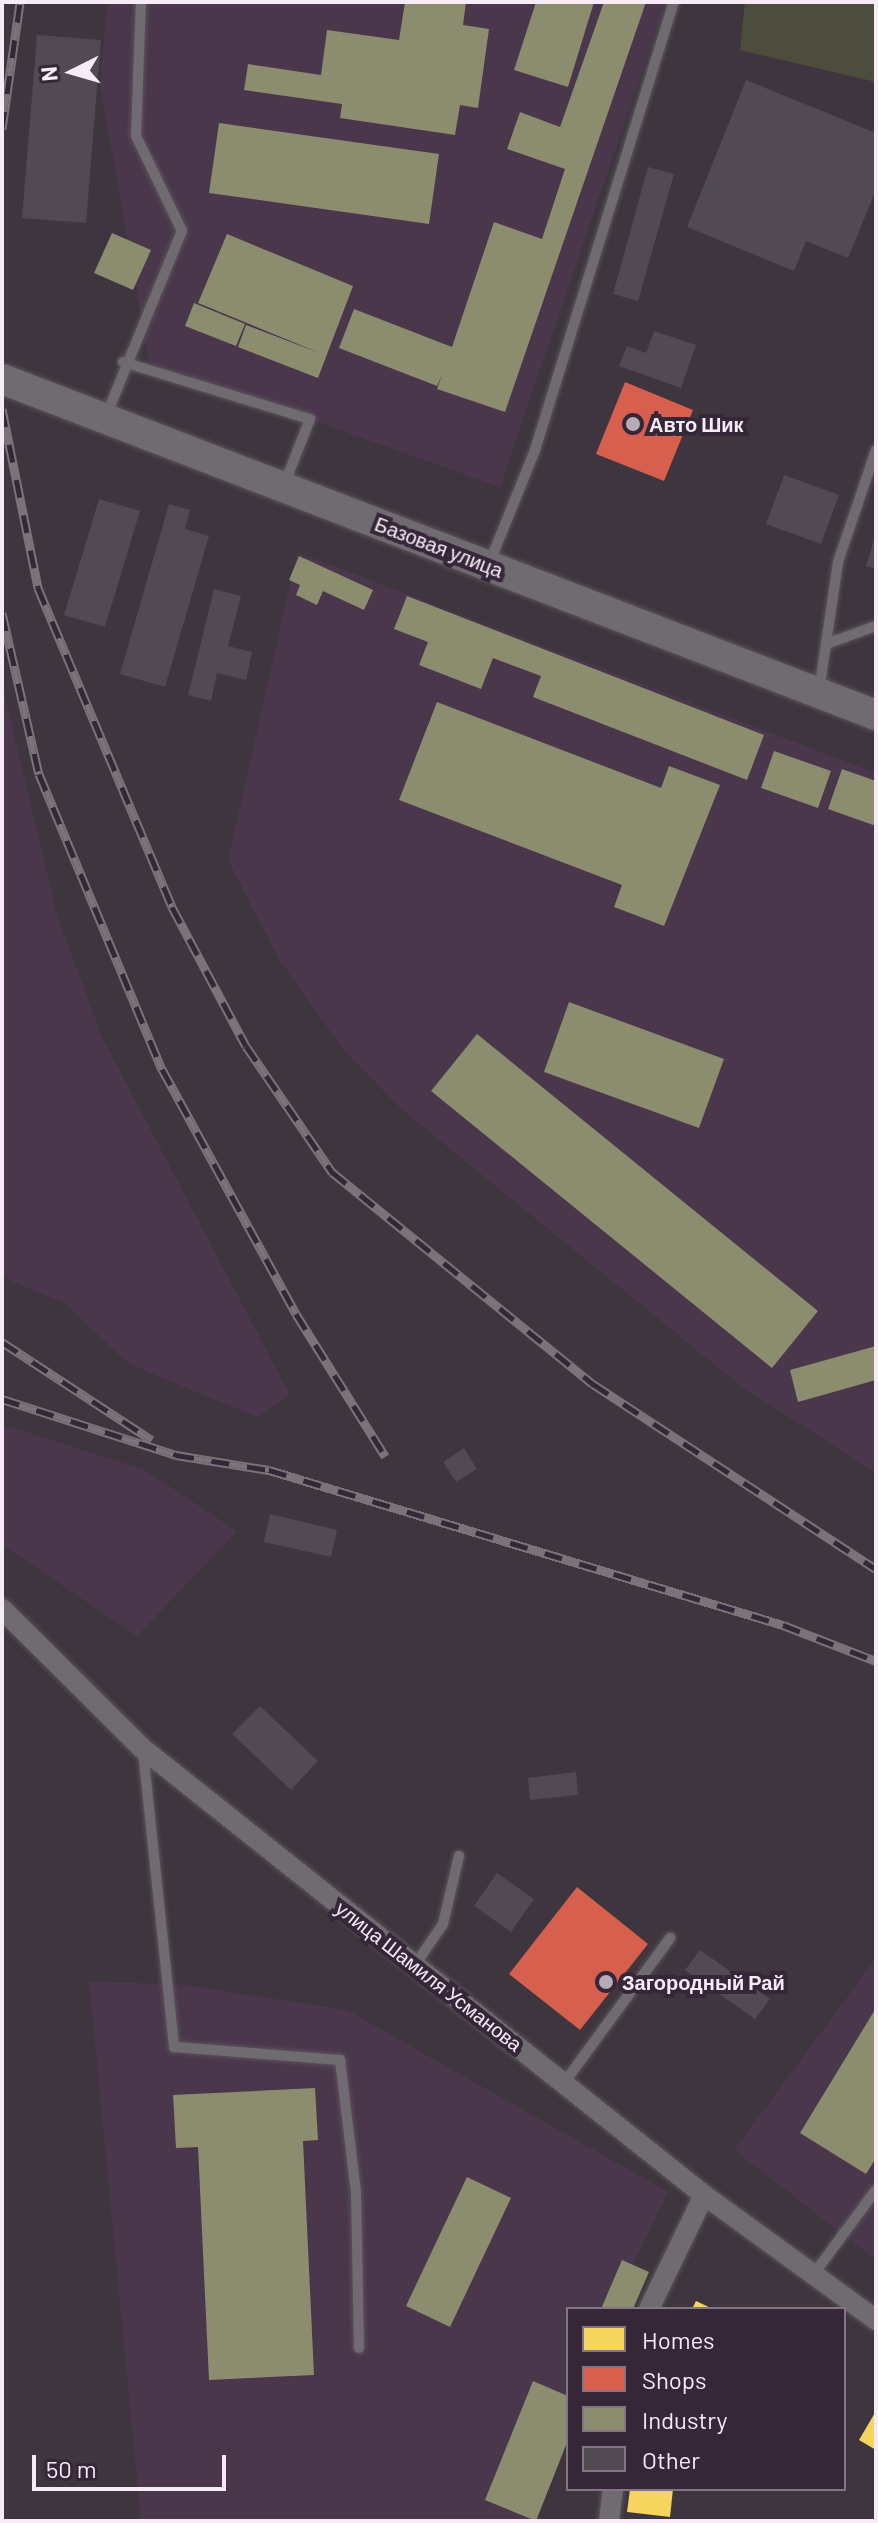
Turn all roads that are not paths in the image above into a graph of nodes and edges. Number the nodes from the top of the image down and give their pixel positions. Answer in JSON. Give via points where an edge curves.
{"nodes":[{"id":1,"x":141,"y":2,"type":"edge"},
{"id":2,"x":674,"y":2,"type":"edge"},
{"id":3,"x":123,"y":362,"type":"junction"},
{"id":4,"x":2,"y":379,"type":"edge"},
{"id":5,"x":105,"y":418,"type":"junction"},
{"id":6,"x":876,"y":450,"type":"edge"},
{"id":7,"x":283,"y":487,"type":"junction"},
{"id":8,"x":488,"y":566,"type":"junction"},
{"id":9,"x":876,"y":626,"type":"edge"},
{"id":10,"x":826,"y":644,"type":"junction"},
{"id":11,"x":818,"y":693,"type":"junction"},
{"id":12,"x":876,"y":715,"type":"edge"},
{"id":13,"x":2,"y":1609,"type":"edge"},
{"id":14,"x":142,"y":1748,"type":"junction"},
{"id":15,"x":459,"y":1856,"type":"dead end"},
{"id":16,"x":670,"y":1938,"type":"dead end"},
{"id":17,"x":415,"y":1965,"type":"junction"},
{"id":18,"x":564,"y":2083,"type":"junction"},
{"id":19,"x":876,"y":2190,"type":"edge"},
{"id":20,"x":704,"y":2195,"type":"junction"},
{"id":21,"x":816,"y":2271,"type":"junction"},
{"id":22,"x":650,"y":2307,"type":"edge"},
{"id":23,"x":876,"y":2320,"type":"edge"},
{"id":24,"x":359,"y":2348,"type":"dead end"},
{"id":25,"x":613,"y":2491,"type":"edge"},
{"id":26,"x":609,"y":2521,"type":"edge"}],
"edges":[{"from":1,"to":3,"type":"lane","via":[[136,136],[182,231]]},
{"from":2,"to":8,"type":"lane","via":[[535,450]]},
{"from":3,"to":5,"type":"lane"},
{"from":3,"to":7,"type":"lane","via":[[310,419]]},
{"from":4,"to":5,"type":"main road","name":"Базовая улица"},
{"from":5,"to":7,"type":"main road","name":"Базовая улица"},
{"from":6,"to":10,"type":"lane","via":[[838,562]]},
{"from":7,"to":8,"type":"main road","name":"Базовая улица"},
{"from":8,"to":11,"type":"main road","name":"Базовая улица"},
{"from":9,"to":10,"type":"lane"},
{"from":10,"to":11,"type":"lane"},
{"from":11,"to":12,"type":"main road","name":"Базовая улица"},
{"from":13,"to":14,"type":"street","name":"улица Шамиля Усманова"},
{"from":14,"to":17,"type":"street","name":"улица Шамиля Усманова"},
{"from":14,"to":24,"type":"lane","via":[[174,2047],[340,2060],[356,2192]]},
{"from":15,"to":17,"type":"lane","via":[[443,1924]]},
{"from":16,"to":18,"type":"lane"},
{"from":17,"to":18,"type":"street","name":"улица Шамиля Усманова"},
{"from":18,"to":20,"type":"street","name":"улица Шамиля Усманова"},
{"from":19,"to":21,"type":"lane"},
{"from":20,"to":21,"type":"street","name":"улица Шамиля Усманова"},
{"from":20,"to":22,"type":"street"},
{"from":21,"to":23,"type":"street","name":"улица Шамиля Усманова"},
{"from":25,"to":26,"type":"street"}]}
